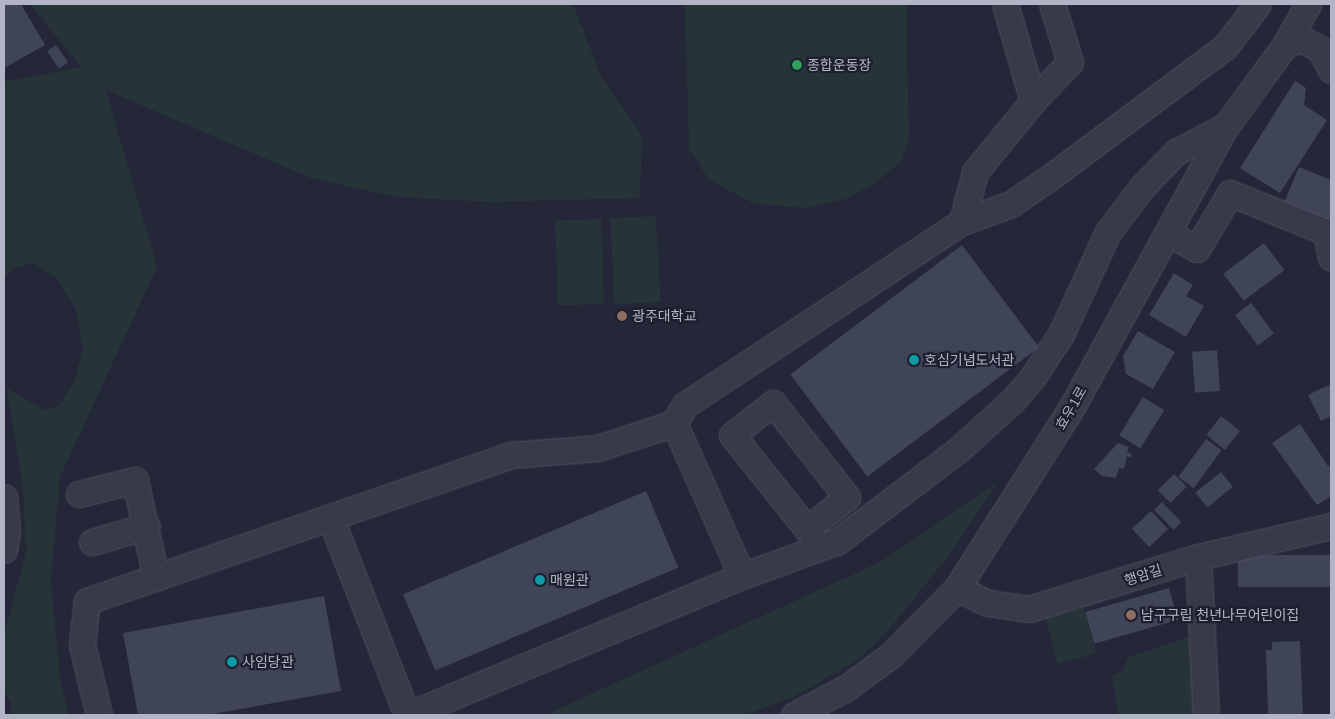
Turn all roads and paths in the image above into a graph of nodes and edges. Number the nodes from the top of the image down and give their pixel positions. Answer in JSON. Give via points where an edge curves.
{"nodes":[{"id":1,"x":1004,"y":4,"type":"edge"},
{"id":2,"x":1052,"y":4,"type":"edge"},
{"id":3,"x":1258,"y":4,"type":"edge"},
{"id":4,"x":1308,"y":4,"type":"edge"},
{"id":5,"x":1325,"y":4,"type":"edge"},
{"id":6,"x":1285,"y":45,"type":"junction"},
{"id":7,"x":1331,"y":70,"type":"edge"},
{"id":8,"x":1033,"y":101,"type":"junction"},
{"id":9,"x":1226,"y":126,"type":"junction"},
{"id":10,"x":962,"y":222,"type":"junction"},
{"id":11,"x":1168,"y":232,"type":"junction"},
{"id":12,"x":1331,"y":258,"type":"edge"},
{"id":13,"x":674,"y":423,"type":"junction"},
{"id":14,"x":79,"y":494,"type":"dead end"},
{"id":15,"x":4,"y":497,"type":"edge"},
{"id":16,"x":826,"y":514,"type":"junction"},
{"id":17,"x":331,"y":519,"type":"junction"},
{"id":18,"x":147,"y":526,"type":"junction"},
{"id":19,"x":1331,"y":526,"type":"edge"},
{"id":20,"x":5,"y":537,"type":"edge"},
{"id":21,"x":838,"y":541,"type":"junction"},
{"id":22,"x":92,"y":542,"type":"dead end"},
{"id":23,"x":1198,"y":556,"type":"junction"},
{"id":24,"x":742,"y":576,"type":"junction"},
{"id":25,"x":156,"y":578,"type":"junction"},
{"id":26,"x":957,"y":588,"type":"junction"},
{"id":27,"x":99,"y":715,"type":"edge"},
{"id":28,"x":408,"y":715,"type":"edge"},
{"id":29,"x":794,"y":715,"type":"edge"},
{"id":30,"x":1206,"y":715,"type":"edge"}],
"edges":[{"from":1,"to":8,"type":"street"},
{"from":2,"to":8,"type":"street","via":[[1070,62]]},
{"from":3,"to":10,"type":"street","via":[[1225,47],[1053,175],[1011,204]]},
{"from":4,"to":6,"type":"street","name":"효우1로"},
{"from":5,"to":6,"type":"street","name":"효우1로","via":[[1309,25]]},
{"from":6,"to":7,"type":"street","via":[[1301,39],[1320,48]]},
{"from":6,"to":9,"type":"street","name":"효우1로"},
{"from":8,"to":10,"type":"street","via":[[975,172]]},
{"from":9,"to":11,"type":"street","name":"효우1로"},
{"from":9,"to":21,"type":"street","via":[[1176,152],[1142,187],[1108,232],[1061,334],[1013,400],[959,449]]},
{"from":10,"to":13,"type":"street","via":[[685,405]]},
{"from":11,"to":12,"type":"street","via":[[1197,249],[1230,193],[1326,232]]},
{"from":11,"to":26,"type":"street","name":"효우1로","via":[[1074,405]]},
{"from":13,"to":17,"type":"street","via":[[598,448],[510,455]]},
{"from":13,"to":24,"type":"street"},
{"from":14,"to":18,"type":"street","via":[[135,480]]},
{"from":15,"to":20,"type":"street"},
{"from":16,"to":16,"type":"street","via":[[848,497],[772,404],[732,435],[807,529]]},
{"from":16,"to":21,"type":"street"},
{"from":17,"to":25,"type":"street"},
{"from":17,"to":28,"type":"street"},
{"from":18,"to":22,"type":"street"},
{"from":18,"to":25,"type":"street"},
{"from":19,"to":23,"type":"street","name":"행암길"},
{"from":21,"to":24,"type":"street"},
{"from":23,"to":26,"type":"street","name":"행암길","via":[[1028,609],[988,603]]},
{"from":23,"to":30,"type":"street"},
{"from":24,"to":28,"type":"street"},
{"from":25,"to":27,"type":"street","via":[[87,601],[82,644]]},
{"from":26,"to":29,"type":"street","name":"효우1로","via":[[891,655],[846,688]]}]}
